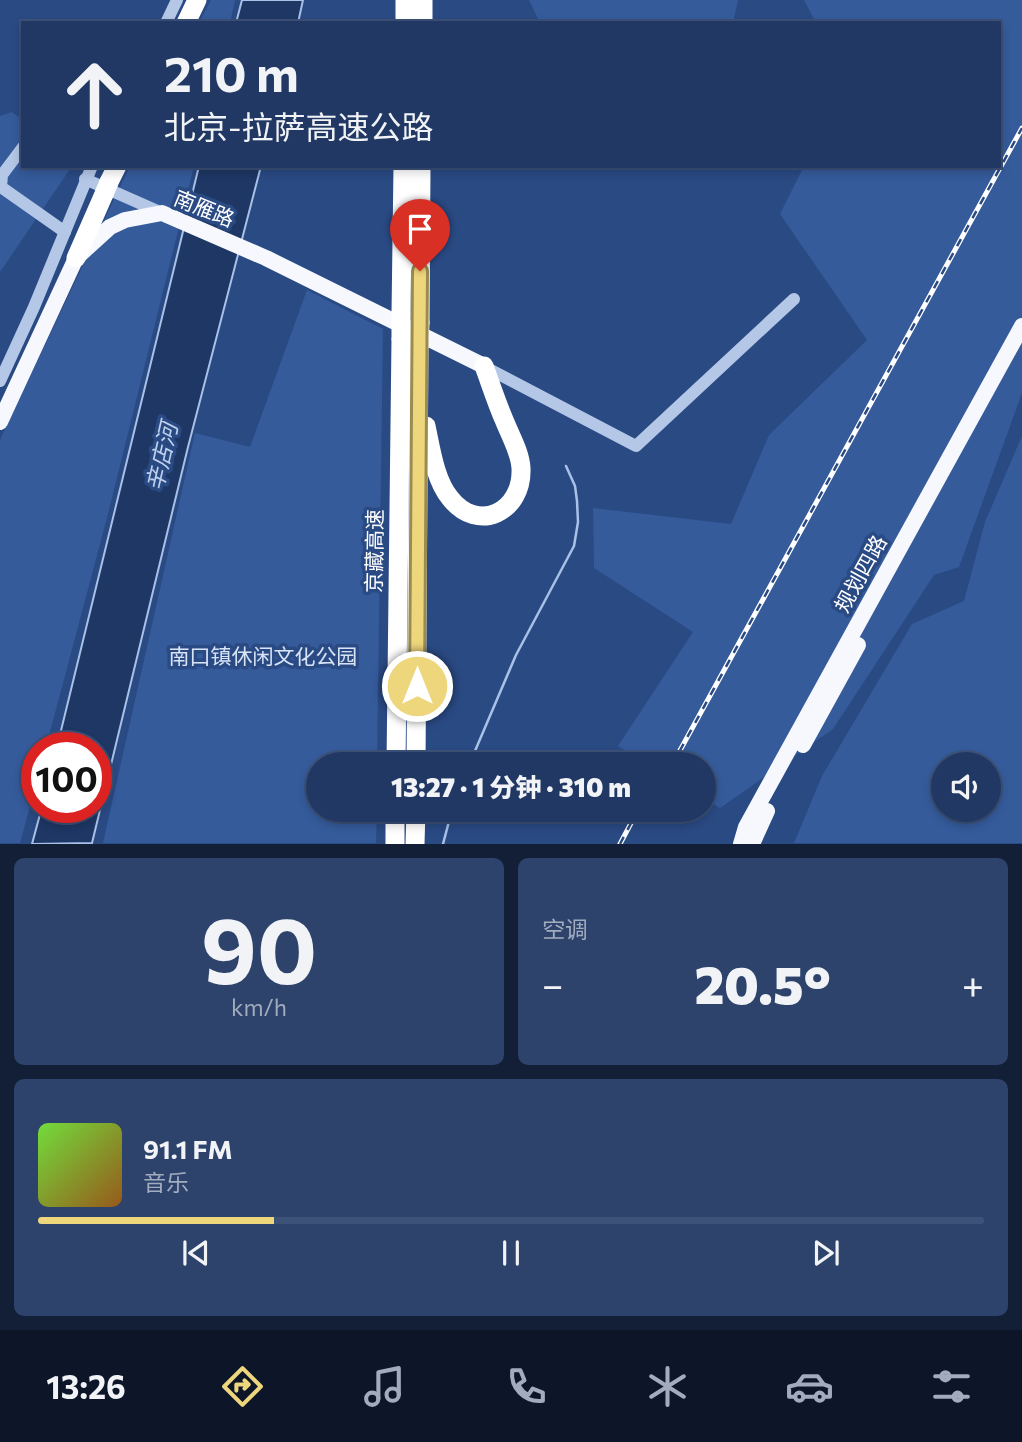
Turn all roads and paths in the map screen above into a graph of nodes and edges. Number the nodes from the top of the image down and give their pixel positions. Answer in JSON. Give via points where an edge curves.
{"nodes":[{"id":1,"x":177,"y":0,"type":"edge"},
{"id":2,"x":197,"y":0,"type":"edge"},
{"id":3,"x":405,"y":0,"type":"edge"},
{"id":4,"x":423,"y":0,"type":"edge"},
{"id":5,"x":167,"y":21,"type":"edge"},
{"id":6,"x":187,"y":21,"type":"edge"},
{"id":7,"x":405,"y":21,"type":"edge"},
{"id":8,"x":423,"y":21,"type":"edge"},
{"id":9,"x":21,"y":150,"type":"edge"},
{"id":10,"x":91,"y":168,"type":"edge"},
{"id":11,"x":403,"y":168,"type":"edge"},
{"id":12,"x":421,"y":168,"type":"edge"},
{"id":13,"x":85,"y":179,"type":"junction"},
{"id":14,"x":110,"y":181,"type":"edge"},
{"id":15,"x":162,"y":213,"type":"junction"},
{"id":16,"x":65,"y":232,"type":"junction"},
{"id":17,"x":76,"y":258,"type":"junction"},
{"id":18,"x":794,"y":299,"type":"dead end"},
{"id":19,"x":1022,"y":327,"type":"edge"},
{"id":20,"x":1022,"y":346,"type":"edge"},
{"id":21,"x":484,"y":366,"type":"junction"},
{"id":22,"x":0,"y":381,"type":"edge"},
{"id":23,"x":419,"y":398,"type":"junction"},
{"id":24,"x":0,"y":422,"type":"edge"},
{"id":25,"x":396,"y":752,"type":"edge"},
{"id":26,"x":416,"y":752,"type":"edge"},
{"id":27,"x":395,"y":822,"type":"edge"},
{"id":28,"x":416,"y":822,"type":"edge"},
{"id":29,"x":395,"y":844,"type":"edge"},
{"id":30,"x":415,"y":844,"type":"edge"},
{"id":31,"x":741,"y":844,"type":"edge"},
{"id":32,"x":752,"y":844,"type":"edge"}],
"edges":[{"from":1,"to":5,"type":"street"},
{"from":2,"to":6,"type":"highway"},
{"from":3,"to":7,"type":"highway"},
{"from":4,"to":8,"type":"highway"},
{"from":9,"to":16,"type":"street","via":[[2,175],[1,187]]},
{"from":10,"to":13,"type":"street"},
{"from":11,"to":25,"type":"highway","name":"京藏高速","bridge":true},
{"from":12,"to":23,"type":"highway","bridge":true},
{"from":13,"to":15,"type":"street"},
{"from":13,"to":16,"type":"street"},
{"from":14,"to":17,"type":"highway"},
{"from":15,"to":17,"type":"main road","name":"南雁路","via":[[110,227]]},
{"from":15,"to":21,"type":"main road","name":"南雁路","via":[[251,251]]},
{"from":16,"to":22,"type":"street"},
{"from":17,"to":24,"type":"main road","name":"南雁路"},
{"from":18,"to":21,"type":"street","via":[[636,446]]},
{"from":19,"to":31,"type":"main road","name":"规划四路","via":[[746,827]]},
{"from":20,"to":32,"type":"main road","name":"规划四路"},
{"from":21,"to":23,"type":"highway","via":[[519,455],[521,481],[517,496],[506,509],[485,516],[471,514],[447,496]]},
{"from":23,"to":26,"type":"highway","name":"京藏高速"},
{"from":27,"to":29,"type":"highway"},
{"from":28,"to":30,"type":"highway"}]}
